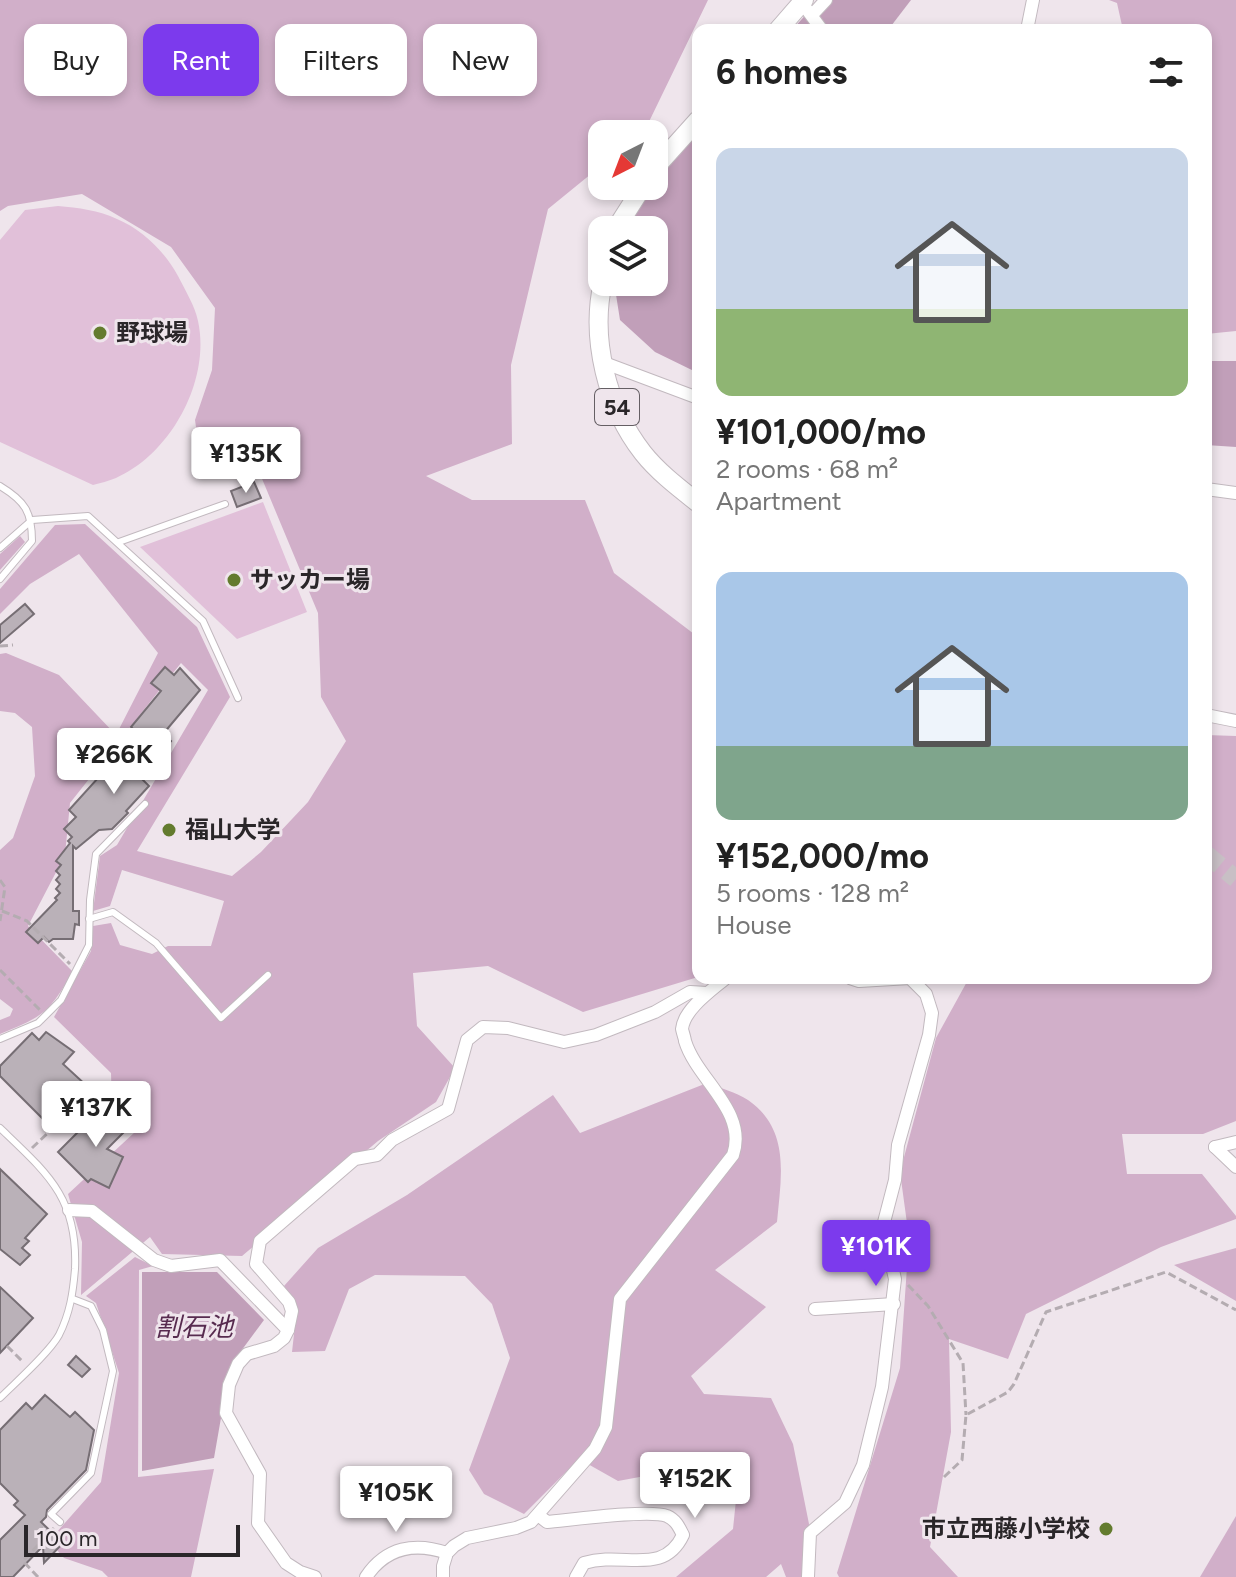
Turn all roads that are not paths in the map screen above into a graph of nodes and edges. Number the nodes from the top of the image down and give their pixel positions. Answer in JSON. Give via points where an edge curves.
{"nodes":[{"id":1,"x":826,"y":0,"type":"edge"},
{"id":2,"x":1033,"y":0,"type":"edge"},
{"id":3,"x":808,"y":9,"type":"edge"},
{"id":4,"x":787,"y":24,"type":"edge"},
{"id":5,"x":1028,"y":24,"type":"edge"},
{"id":6,"x":692,"y":127,"type":"edge"},
{"id":7,"x":668,"y":153,"type":"edge"},
{"id":8,"x":600,"y":296,"type":"edge"},
{"id":9,"x":602,"y":362,"type":"junction"},
{"id":10,"x":692,"y":396,"type":"edge"},
{"id":11,"x":0,"y":486,"type":"edge"},
{"id":12,"x":1212,"y":490,"type":"edge"},
{"id":13,"x":1236,"y":493,"type":"edge"},
{"id":14,"x":692,"y":498,"type":"edge"},
{"id":15,"x":225,"y":504,"type":"dead end"},
{"id":16,"x":32,"y":520,"type":"junction"},
{"id":17,"x":119,"y":542,"type":"junction"},
{"id":18,"x":0,"y":548,"type":"edge"},
{"id":19,"x":0,"y":579,"type":"edge"},
{"id":20,"x":238,"y":698,"type":"dead end"},
{"id":21,"x":1212,"y":716,"type":"edge"},
{"id":22,"x":1236,"y":721,"type":"edge"},
{"id":23,"x":145,"y":804,"type":"dead end"},
{"id":24,"x":89,"y":919,"type":"junction"},
{"id":25,"x":268,"y":975,"type":"dead end"},
{"id":26,"x":718,"y":984,"type":"edge"},
{"id":27,"x":916,"y":984,"type":"edge"},
{"id":28,"x":707,"y":993,"type":"junction"},
{"id":29,"x":0,"y":1039,"type":"edge"},
{"id":30,"x":0,"y":1128,"type":"edge"},
{"id":31,"x":1236,"y":1142,"type":"edge"},
{"id":32,"x":1236,"y":1167,"type":"edge"},
{"id":33,"x":69,"y":1210,"type":"junction"},
{"id":34,"x":73,"y":1299,"type":"junction"},
{"id":35,"x":894,"y":1304,"type":"junction"},
{"id":36,"x":815,"y":1309,"type":"dead end"},
{"id":37,"x":288,"y":1330,"type":"junction"},
{"id":38,"x":0,"y":1398,"type":"edge"},
{"id":39,"x":538,"y":1515,"type":"junction"},
{"id":40,"x":60,"y":1522,"type":"road end"},
{"id":41,"x":447,"y":1553,"type":"junction"},
{"id":42,"x":315,"y":1577,"type":"edge"},
{"id":43,"x":366,"y":1577,"type":"edge"},
{"id":44,"x":443,"y":1577,"type":"edge"},
{"id":45,"x":576,"y":1577,"type":"edge"},
{"id":46,"x":808,"y":1577,"type":"edge"}],
"edges":[{"from":1,"to":3,"type":"street"},
{"from":2,"to":5,"type":"street"},
{"from":3,"to":4,"type":"main road"},
{"from":6,"to":7,"type":"main road"},
{"from":8,"to":9,"type":"main road","number":"54"},
{"from":9,"to":10,"type":"street"},
{"from":9,"to":14,"type":"main road","number":"54","via":[[622,421],[643,454]]},
{"from":11,"to":16,"type":"lane","via":[[17,496]]},
{"from":12,"to":13,"type":"street"},
{"from":15,"to":17,"type":"lane"},
{"from":16,"to":17,"type":"lane","via":[[88,516]]},
{"from":16,"to":18,"type":"lane"},
{"from":16,"to":19,"type":"lane","via":[[32,541]]},
{"from":17,"to":20,"type":"lane","via":[[203,621]]},
{"from":21,"to":22,"type":"street"},
{"from":23,"to":24,"type":"lane","via":[[96,854]]},
{"from":24,"to":25,"type":"lane","via":[[113,912],[156,943],[221,1018]]},
{"from":24,"to":29,"type":"lane","via":[[89,945],[56,1007],[38,1023]]},
{"from":26,"to":28,"type":"street"},
{"from":27,"to":35,"type":"street","via":[[932,1013],[883,1226],[895,1279]]},
{"from":28,"to":37,"type":"street","via":[[690,992],[655,1012],[564,1042],[508,1028],[483,1027],[475,1033],[467,1040],[448,1109],[392,1140],[377,1155],[355,1159],[260,1241],[256,1264],[289,1302]]},
{"from":28,"to":39,"type":"street","via":[[682,1029],[690,1055],[734,1121],[738,1141],[733,1155],[620,1299],[606,1427],[595,1449]]},
{"from":30,"to":33,"type":"lane","via":[[57,1187]]},
{"from":31,"to":32,"type":"street","via":[[1215,1147]]},
{"from":33,"to":34,"type":"lane","via":[[76,1241]]},
{"from":33,"to":37,"type":"street","via":[[92,1211],[154,1260],[171,1266],[220,1260]]},
{"from":34,"to":38,"type":"lane","via":[[58,1337]]},
{"from":34,"to":40,"type":"lane","via":[[91,1306],[113,1371],[91,1473],[51,1514]]},
{"from":35,"to":36,"type":"street"},
{"from":35,"to":46,"type":"street","via":[[863,1465],[845,1503],[810,1533]]},
{"from":37,"to":42,"type":"street","via":[[274,1346],[247,1354],[238,1364],[226,1413],[260,1474],[258,1523],[286,1563]]},
{"from":39,"to":41,"type":"street","via":[[516,1528],[467,1538]]},
{"from":39,"to":45,"type":"street","via":[[547,1522],[665,1515],[683,1535],[677,1553],[662,1565],[645,1569],[599,1558],[584,1563]]},
{"from":41,"to":43,"type":"street","via":[[427,1546],[387,1554]]},
{"from":41,"to":44,"type":"street"}]}
